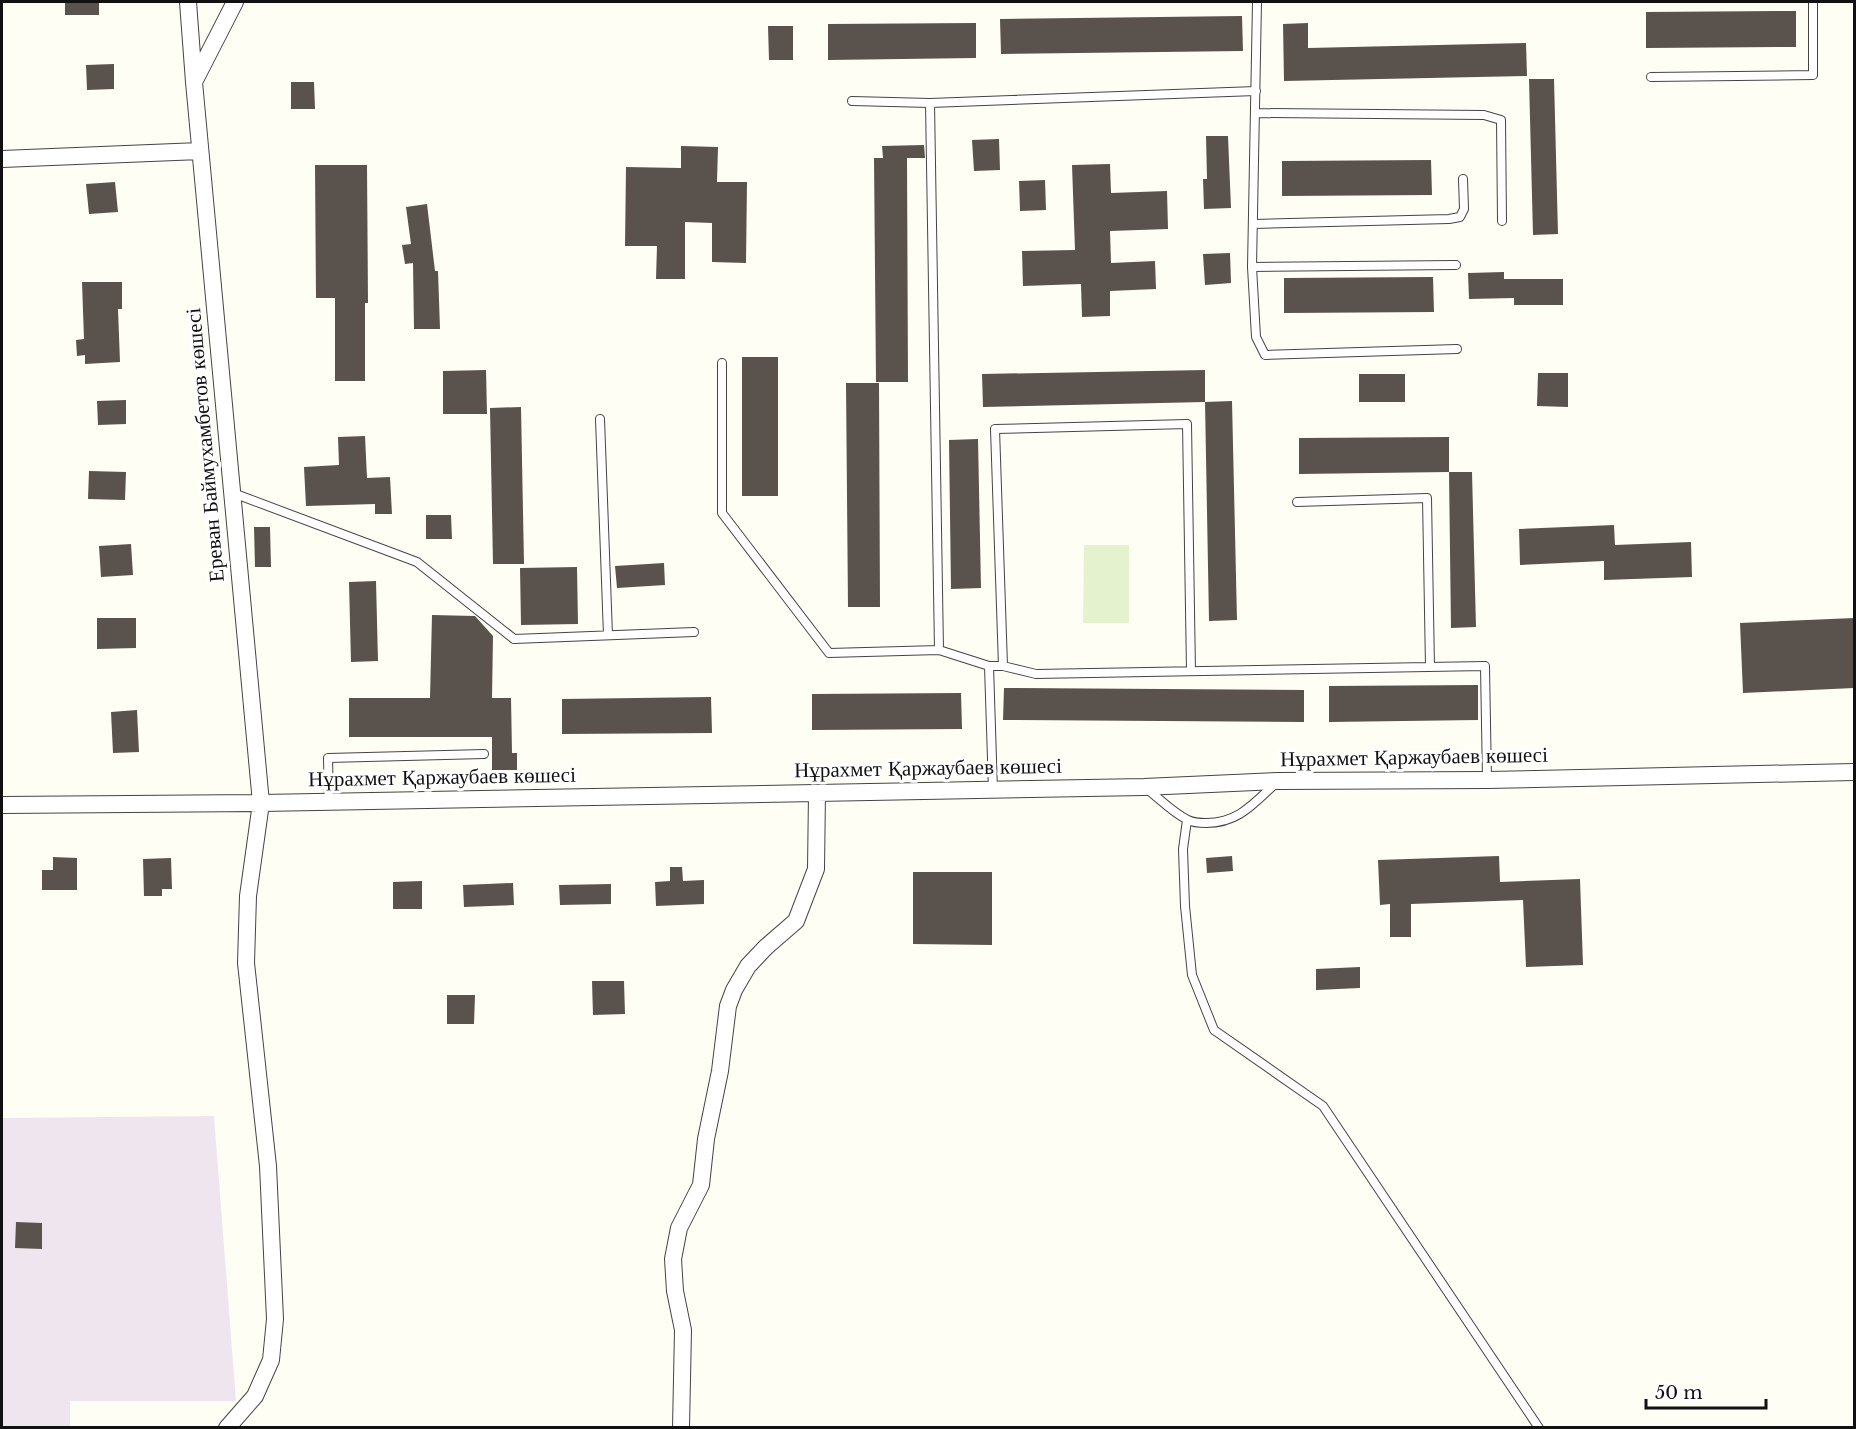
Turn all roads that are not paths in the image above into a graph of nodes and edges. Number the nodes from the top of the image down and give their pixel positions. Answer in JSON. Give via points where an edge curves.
{"nodes":[{"id":1,"x":188,"y":2,"type":"edge"},
{"id":2,"x":222,"y":2,"type":"edge"},
{"id":3,"x":236,"y":2,"type":"edge"},
{"id":4,"x":1257,"y":2,"type":"edge"},
{"id":5,"x":1813,"y":2,"type":"edge"},
{"id":6,"x":1651,"y":77,"type":"dead end"},
{"id":7,"x":194,"y":82,"type":"junction"},
{"id":8,"x":1256,"y":91,"type":"junction"},
{"id":9,"x":852,"y":101,"type":"dead end"},
{"id":10,"x":930,"y":103,"type":"junction"},
{"id":11,"x":1256,"y":113,"type":"junction"},
{"id":12,"x":201,"y":151,"type":"junction"},
{"id":13,"x":2,"y":159,"type":"edge"},
{"id":14,"x":1463,"y":179,"type":"dead end"},
{"id":15,"x":1502,"y":221,"type":"dead end"},
{"id":16,"x":1254,"y":224,"type":"junction"},
{"id":17,"x":1456,"y":264,"type":"dead end"},
{"id":18,"x":1252,"y":267,"type":"junction"},
{"id":19,"x":1457,"y":349,"type":"dead end"},
{"id":20,"x":722,"y":363,"type":"dead end"},
{"id":21,"x":600,"y":419,"type":"dead end"},
{"id":22,"x":232,"y":493,"type":"junction"},
{"id":23,"x":1297,"y":502,"type":"dead end"},
{"id":24,"x":694,"y":632,"type":"dead end"},
{"id":25,"x":608,"y":636,"type":"junction"},
{"id":26,"x":939,"y":650,"type":"junction"},
{"id":27,"x":989,"y":666,"type":"junction"},
{"id":28,"x":1003,"y":666,"type":"junction"},
{"id":29,"x":1430,"y":667,"type":"junction"},
{"id":30,"x":1191,"y":671,"type":"junction"},
{"id":31,"x":484,"y":754,"type":"dead end"},
{"id":32,"x":1854,"y":772,"type":"edge"},
{"id":33,"x":1487,"y":780,"type":"junction"},
{"id":34,"x":1278,"y":781,"type":"junction"},
{"id":35,"x":1144,"y":787,"type":"junction"},
{"id":36,"x":993,"y":790,"type":"junction"},
{"id":37,"x":817,"y":793,"type":"junction"},
{"id":38,"x":329,"y":802,"type":"junction"},
{"id":39,"x":261,"y":803,"type":"junction"},
{"id":40,"x":2,"y":805,"type":"edge"},
{"id":41,"x":1187,"y":820,"type":"junction"},
{"id":42,"x":227,"y":1428,"type":"edge"},
{"id":43,"x":681,"y":1428,"type":"edge"},
{"id":44,"x":1539,"y":1428,"type":"edge"}],
"edges":[{"from":1,"to":7,"type":"street","name":"Ереван Баймухамбетов көшесі"},
{"from":2,"to":3,"type":"street"},
{"from":3,"to":7,"type":"street"},
{"from":4,"to":8,"type":"lane"},
{"from":5,"to":6,"type":"lane","via":[[1812,75]]},
{"from":7,"to":12,"type":"street","name":"Ереван Баймухамбетов көшесі"},
{"from":8,"to":10,"type":"lane"},
{"from":8,"to":11,"type":"lane"},
{"from":9,"to":10,"type":"lane"},
{"from":10,"to":26,"type":"lane"},
{"from":11,"to":15,"type":"lane","via":[[1484,115],[1501,120]]},
{"from":11,"to":16,"type":"lane"},
{"from":12,"to":13,"type":"street"},
{"from":12,"to":22,"type":"street","name":"Ереван Баймухамбетов көшесі"},
{"from":14,"to":16,"type":"lane","via":[[1464,209],[1460,217]]},
{"from":16,"to":18,"type":"lane"},
{"from":17,"to":18,"type":"lane"},
{"from":18,"to":19,"type":"lane","via":[[1256,337],[1265,355]]},
{"from":20,"to":26,"type":"lane","via":[[722,513],[829,653]]},
{"from":21,"to":25,"type":"lane"},
{"from":22,"to":25,"type":"lane","via":[[417,562],[514,639]]},
{"from":22,"to":39,"type":"street","name":"Ереван Баймухамбетов көшесі"},
{"from":23,"to":29,"type":"lane","via":[[1427,498]]},
{"from":24,"to":25,"type":"lane"},
{"from":26,"to":27,"type":"lane"},
{"from":27,"to":28,"type":"lane"},
{"from":27,"to":36,"type":"lane"},
{"from":28,"to":30,"type":"lane","via":[[1036,674]]},
{"from":28,"to":30,"type":"lane","via":[[995,429],[1187,424]]},
{"from":29,"to":30,"type":"lane"},
{"from":29,"to":33,"type":"lane","via":[[1485,666]]},
{"from":31,"to":38,"type":"lane","via":[[328,758]]},
{"from":32,"to":33,"type":"street","name":"Нұрахмет Қаржаубаев көшесі"},
{"from":33,"to":34,"type":"street","name":"Нұрахмет Қаржаубаев көшесі"},
{"from":34,"to":35,"type":"street","name":"Нұрахмет Қаржаубаев көшесі"},
{"from":34,"to":41,"type":"lane","via":[[1238,817],[1213,823]]},
{"from":35,"to":36,"type":"street","name":"Нұрахмет Қаржаубаев көшесі"},
{"from":35,"to":41,"type":"lane"},
{"from":36,"to":37,"type":"street","name":"Нұрахмет Қаржаубаев көшесі"},
{"from":37,"to":38,"type":"street","name":"Нұрахмет Қаржаубаев көшесі"},
{"from":37,"to":43,"type":"street","via":[[816,869],[796,921],[748,966],[734,990],[728,1006],[700,1185],[679,1228],[673,1259],[683,1330]]},
{"from":38,"to":39,"type":"street","name":"Нұрахмет Қаржаубаев көшесі"},
{"from":39,"to":40,"type":"street","name":"Нұрахмет Қаржаубаев көшесі"},
{"from":39,"to":42,"type":"street","name":"Ереван Баймухамбетов көшесі","via":[[248,896],[246,963],[268,1166],[275,1319],[271,1360],[255,1396]]},
{"from":41,"to":44,"type":"lane","via":[[1184,894],[1192,975],[1214,1030],[1323,1106]]}]}
